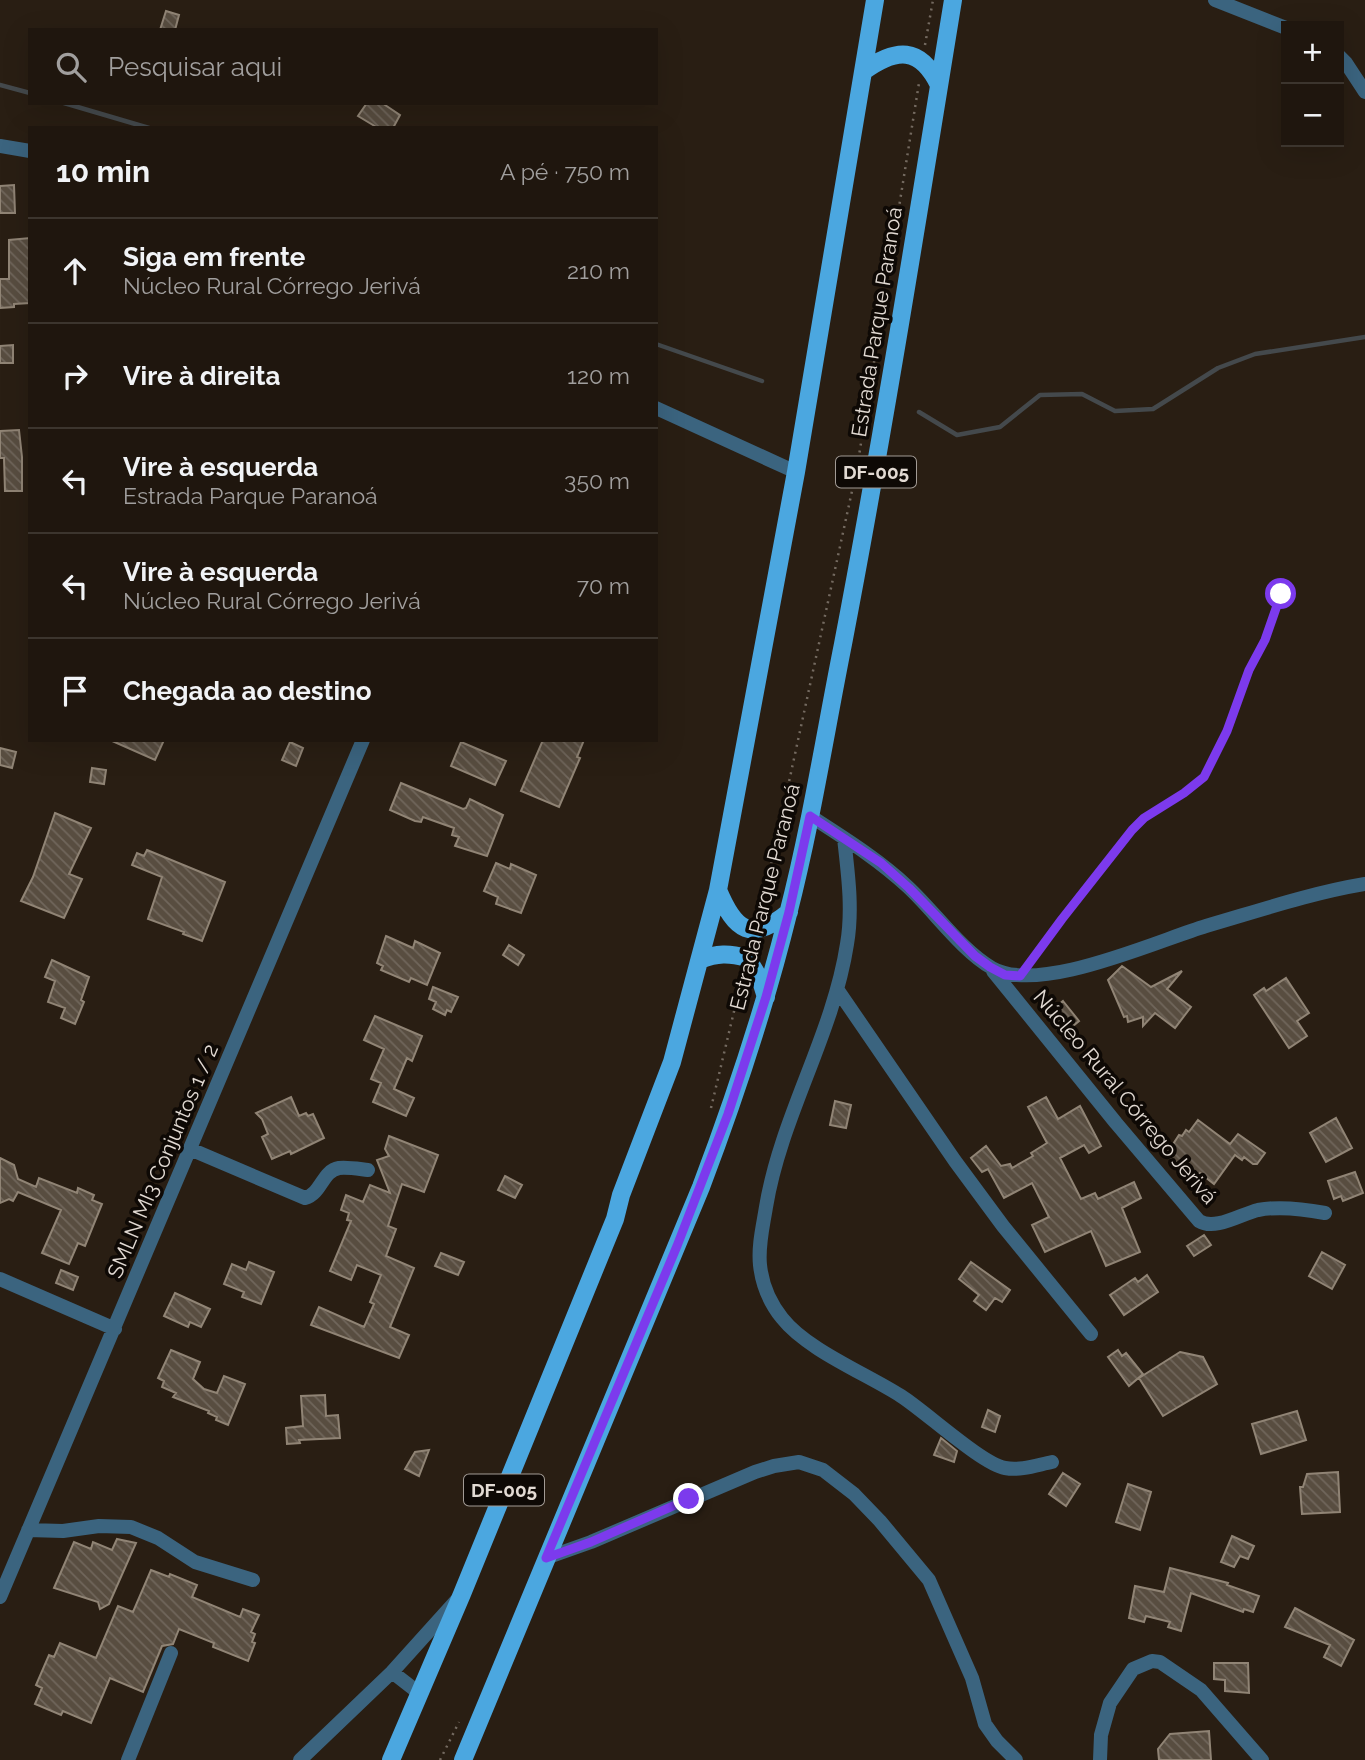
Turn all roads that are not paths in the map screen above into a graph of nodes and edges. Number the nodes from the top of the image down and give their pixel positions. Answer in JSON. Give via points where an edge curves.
{"nodes":[{"id":1,"x":875,"y":0,"type":"edge"},
{"id":2,"x":953,"y":0,"type":"edge"},
{"id":3,"x":1215,"y":0,"type":"edge"},
{"id":4,"x":1281,"y":26,"type":"edge"},
{"id":5,"x":1344,"y":61,"type":"edge"},
{"id":6,"x":864,"y":71,"type":"junction"},
{"id":7,"x":939,"y":85,"type":"junction"},
{"id":8,"x":1365,"y":92,"type":"edge"},
{"id":9,"x":0,"y":146,"type":"edge"},
{"id":10,"x":28,"y":151,"type":"edge"},
{"id":11,"x":658,"y":409,"type":"edge"},
{"id":12,"x":796,"y":472,"type":"junction"},
{"id":13,"x":362,"y":742,"type":"edge"},
{"id":14,"x":810,"y":816,"type":"junction"},
{"id":15,"x":845,"y":838,"type":"junction"},
{"id":16,"x":1365,"y":884,"type":"edge"},
{"id":17,"x":718,"y":890,"type":"junction"},
{"id":18,"x":789,"y":912,"type":"junction"},
{"id":19,"x":700,"y":960,"type":"junction"},
{"id":20,"x":990,"y":967,"type":"junction"},
{"id":21,"x":837,"y":989,"type":"junction"},
{"id":22,"x":766,"y":997,"type":"junction"},
{"id":23,"x":190,"y":1149,"type":"junction"},
{"id":24,"x":368,"y":1170,"type":"dead end"},
{"id":25,"x":1325,"y":1213,"type":"dead end"},
{"id":26,"x":0,"y":1279,"type":"edge"},
{"id":27,"x":115,"y":1329,"type":"junction"},
{"id":28,"x":1091,"y":1334,"type":"dead end"},
{"id":29,"x":1052,"y":1462,"type":"dead end"},
{"id":30,"x":28,"y":1530,"type":"junction"},
{"id":31,"x":546,"y":1558,"type":"junction"},
{"id":32,"x":254,"y":1580,"type":"dead end"},
{"id":33,"x":462,"y":1594,"type":"junction"},
{"id":34,"x":0,"y":1597,"type":"edge"},
{"id":35,"x":171,"y":1653,"type":"dead end"},
{"id":36,"x":392,"y":1672,"type":"junction"},
{"id":37,"x":419,"y":1693,"type":"junction"},
{"id":38,"x":128,"y":1760,"type":"edge"},
{"id":39,"x":300,"y":1760,"type":"edge"},
{"id":40,"x":391,"y":1760,"type":"edge"},
{"id":41,"x":463,"y":1760,"type":"edge"},
{"id":42,"x":1016,"y":1760,"type":"edge"},
{"id":43,"x":1100,"y":1760,"type":"edge"},
{"id":44,"x":1262,"y":1760,"type":"edge"}],
"edges":[{"from":1,"to":6,"type":"main road","number":"DF-005"},
{"from":2,"to":7,"type":"main road","name":"Estrada Parque Paranoá","number":"DF-005"},
{"from":3,"to":4,"type":"street"},
{"from":5,"to":8,"type":"street"},
{"from":6,"to":7,"type":"main road","via":[[890,56],[910,55],[923,61]]},
{"from":6,"to":12,"type":"main road","number":"DF-005"},
{"from":7,"to":14,"type":"main road","name":"Estrada Parque Paranoá","number":"DF-005","via":[[876,472]]},
{"from":9,"to":10,"type":"street"},
{"from":11,"to":12,"type":"street"},
{"from":12,"to":17,"type":"main road","number":"DF-005"},
{"from":13,"to":23,"type":"street","name":"SMLN MI3 Conjuntos 1 / 2"},
{"from":14,"to":15,"type":"street"},
{"from":14,"to":18,"type":"main road","name":"Estrada Parque Paranoá","number":"DF-005"},
{"from":15,"to":20,"type":"street","via":[[881,863]]},
{"from":15,"to":21,"type":"street","via":[[850,919]]},
{"from":16,"to":20,"type":"street","via":[[1204,927],[1081,967],[1020,976]]},
{"from":17,"to":18,"type":"main road","via":[[728,914],[741,926],[757,930]]},
{"from":17,"to":19,"type":"main road","number":"DF-005"},
{"from":18,"to":22,"type":"main road","name":"Estrada Parque Paranoá","number":"DF-005"},
{"from":19,"to":22,"type":"main road","via":[[730,953],[747,958]]},
{"from":19,"to":33,"type":"main road","number":"DF-005","via":[[672,1062],[615,1219]]},
{"from":20,"to":25,"type":"street","name":"Núcleo Rural Córrego Jerivá","via":[[1199,1221],[1213,1224],[1265,1209]]},
{"from":21,"to":28,"type":"street","via":[[995,1215]]},
{"from":21,"to":29,"type":"street","via":[[772,1172],[760,1263],[772,1304],[783,1320],[817,1346],[912,1403],[995,1465],[1018,1469]]},
{"from":22,"to":31,"type":"main road","name":"Estrada Parque Paranoá","number":"DF-005","via":[[701,1187]]},
{"from":23,"to":24,"type":"street","via":[[305,1198],[314,1194],[334,1169]]},
{"from":23,"to":27,"type":"street","name":"SMLN MI3 Conjuntos 1 / 2"},
{"from":26,"to":27,"type":"street"},
{"from":27,"to":30,"type":"street","name":"SMLN MI3 Conjuntos 1 / 2"},
{"from":30,"to":32,"type":"street","via":[[131,1527],[195,1562]]},
{"from":30,"to":34,"type":"street","name":"SMLN MI3 Conjuntos 1 / 2"},
{"from":31,"to":41,"type":"main road","name":"Estrada Parque Paranoá","number":"DF-005"},
{"from":31,"to":42,"type":"street","via":[[774,1466],[799,1462],[824,1470],[854,1494],[929,1580],[972,1678],[985,1724]]},
{"from":33,"to":36,"type":"street"},
{"from":33,"to":37,"type":"main road","number":"DF-005"},
{"from":35,"to":38,"type":"street"},
{"from":36,"to":37,"type":"street"},
{"from":36,"to":39,"type":"street"},
{"from":37,"to":40,"type":"main road","number":"DF-005"},
{"from":43,"to":44,"type":"street","via":[[1110,1703],[1133,1669],[1152,1661],[1201,1690]]}]}
